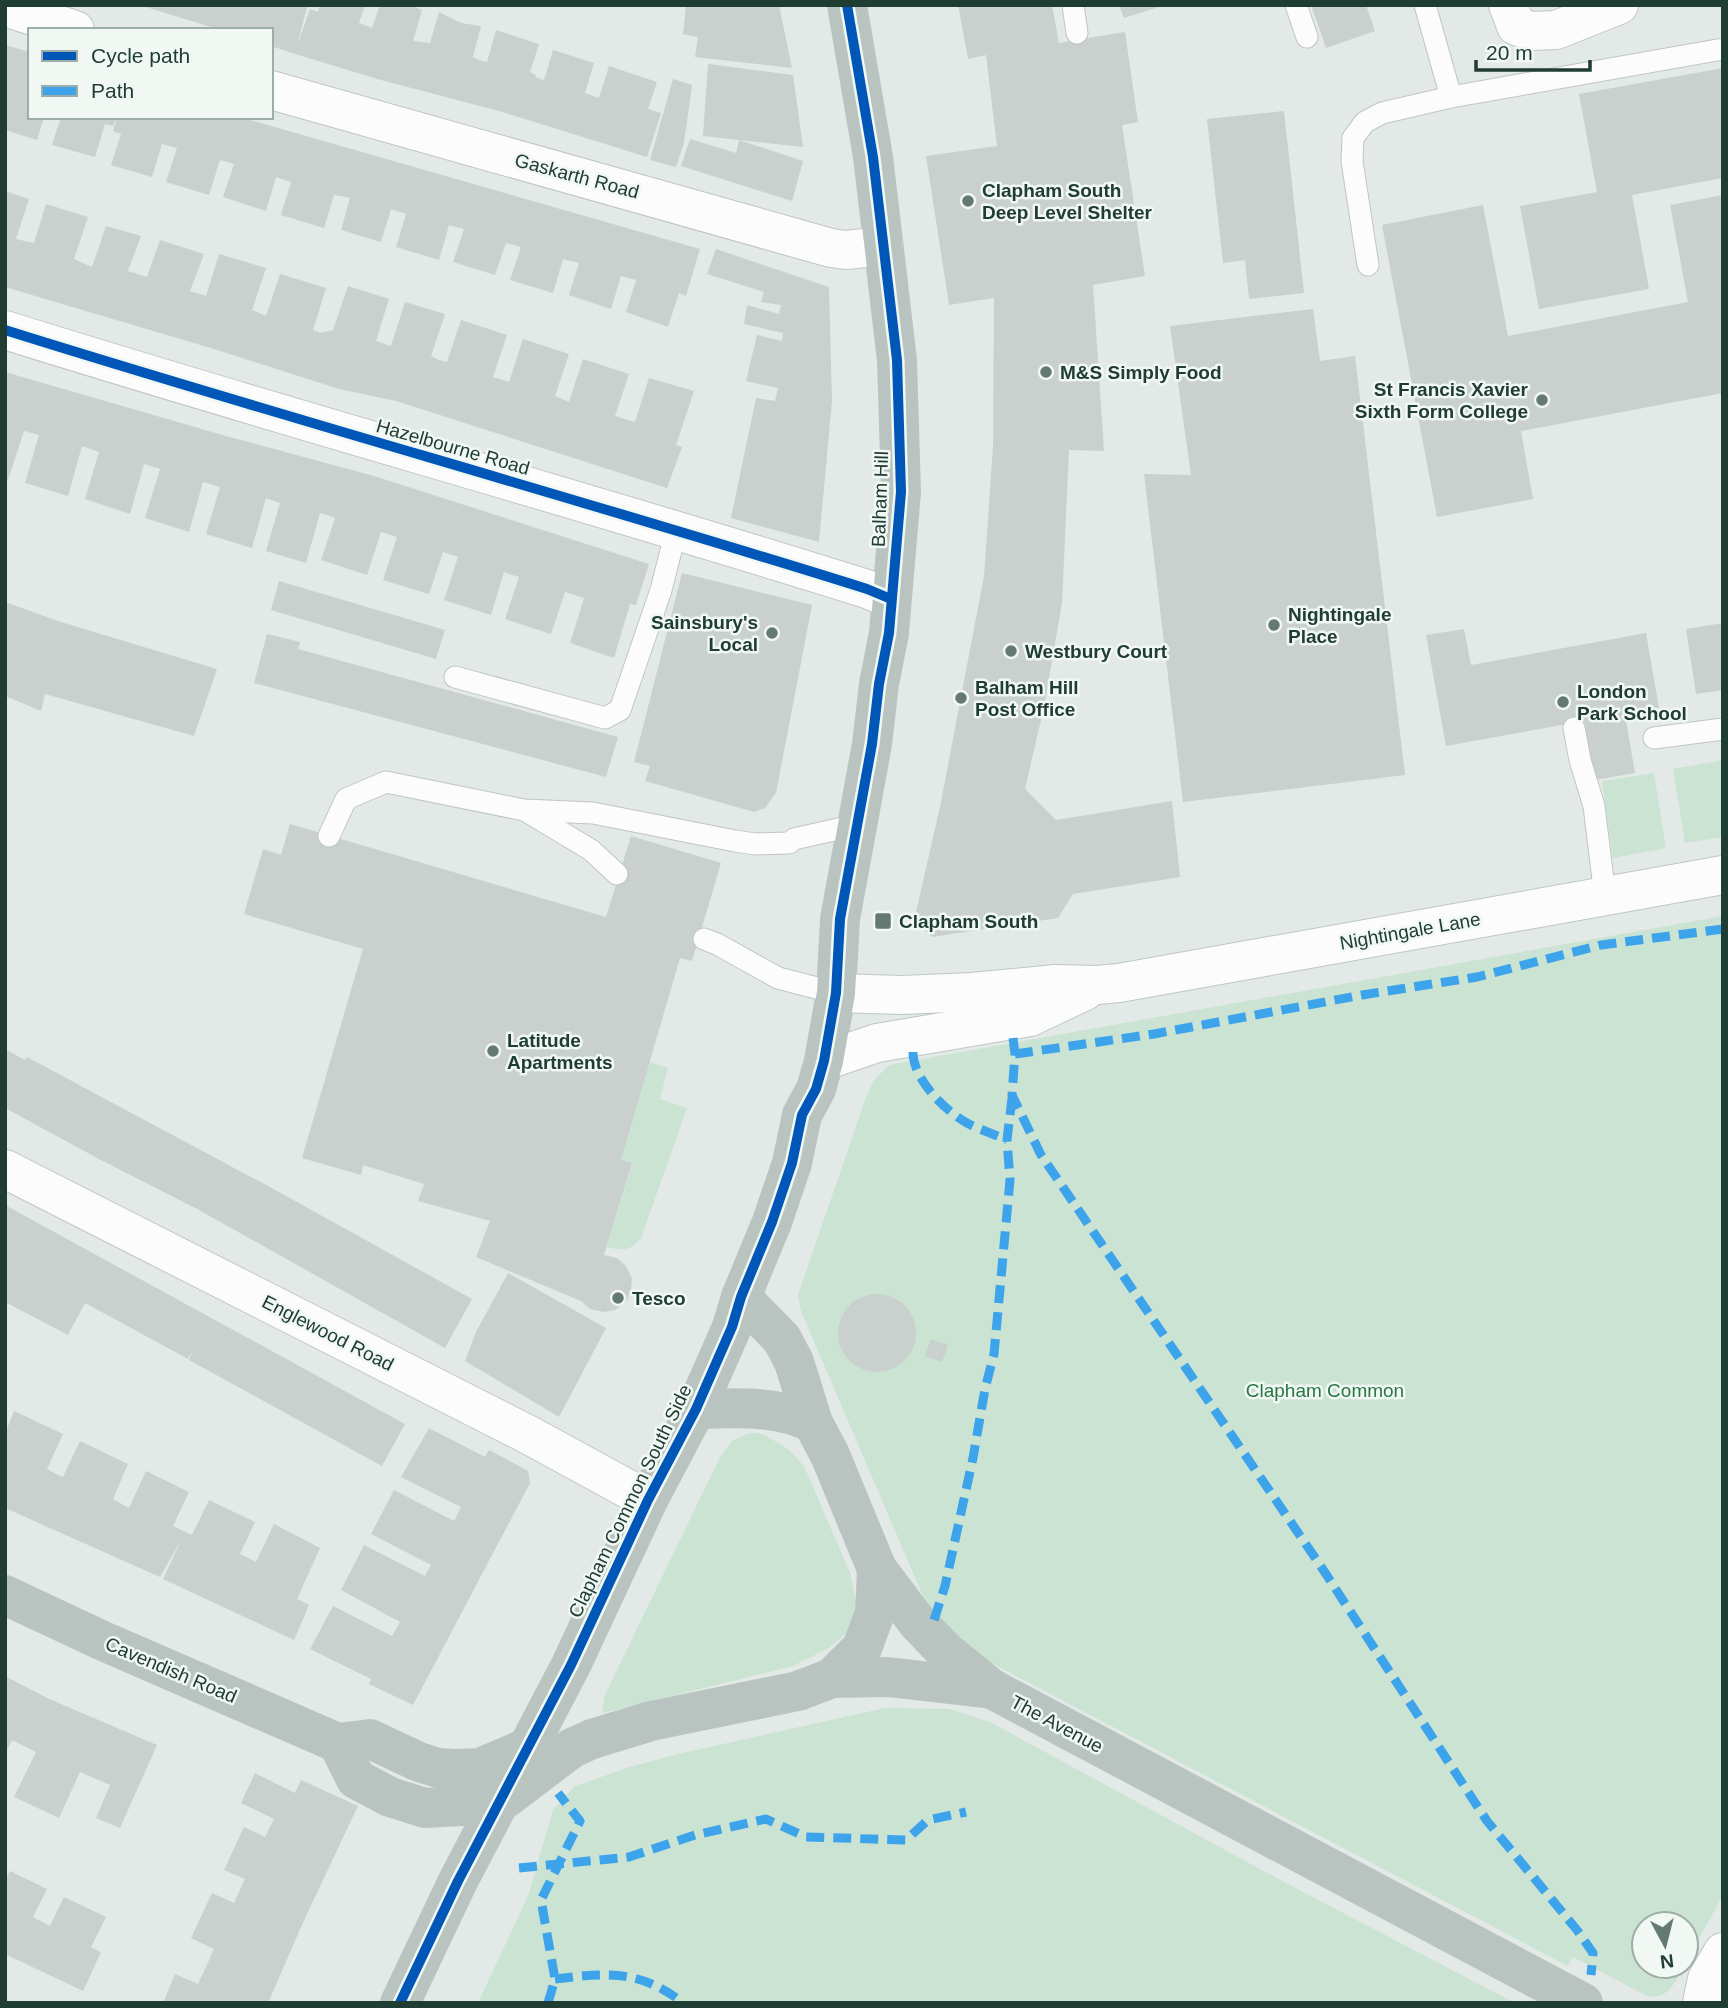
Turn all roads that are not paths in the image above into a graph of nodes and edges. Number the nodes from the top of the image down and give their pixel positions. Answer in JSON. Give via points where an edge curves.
{"nodes":[{"id":1,"x":847,"y":5,"type":"edge"},
{"id":2,"x":1073,"y":5,"type":"edge"},
{"id":3,"x":1296,"y":5,"type":"edge"},
{"id":4,"x":1425,"y":5,"type":"edge"},
{"id":5,"x":1508,"y":5,"type":"edge"},
{"id":6,"x":1619,"y":5,"type":"edge"},
{"id":7,"x":5,"y":7,"type":"edge"},
{"id":8,"x":69,"y":28,"type":"edge"},
{"id":9,"x":1077,"y":33,"type":"dead end"},
{"id":10,"x":1307,"y":37,"type":"dead end"},
{"id":11,"x":1723,"y":49,"type":"edge"},
{"id":12,"x":273,"y":91,"type":"edge"},
{"id":13,"x":1451,"y":97,"type":"junction"},
{"id":14,"x":884,"y":246,"type":"junction"},
{"id":15,"x":1368,"y":265,"type":"dead end"},
{"id":16,"x":5,"y":330,"type":"edge"},
{"id":17,"x":676,"y":531,"type":"junction"},
{"id":18,"x":891,"y":599,"type":"junction"},
{"id":19,"x":455,"y":677,"type":"dead end"},
{"id":20,"x":1574,"y":727,"type":"dead end"},
{"id":21,"x":1723,"y":729,"type":"edge"},
{"id":22,"x":1654,"y":738,"type":"dead end"},
{"id":23,"x":524,"y":810,"type":"junction"},
{"id":24,"x":856,"y":825,"type":"junction"},
{"id":25,"x":329,"y":836,"type":"dead end"},
{"id":26,"x":617,"y":874,"type":"dead end"},
{"id":27,"x":1723,"y":875,"type":"edge"},
{"id":28,"x":1605,"y":895,"type":"junction"},
{"id":29,"x":704,"y":939,"type":"dead end"},
{"id":30,"x":1097,"y":985,"type":"junction"},
{"id":31,"x":836,"y":993,"type":"junction"},
{"id":32,"x":824,"y":1061,"type":"junction"},
{"id":33,"x":5,"y":1169,"type":"edge"},
{"id":34,"x":741,"y":1297,"type":"junction"},
{"id":35,"x":696,"y":1409,"type":"junction"},
{"id":36,"x":813,"y":1423,"type":"junction"},
{"id":37,"x":648,"y":1500,"type":"junction"},
{"id":38,"x":877,"y":1569,"type":"junction"},
{"id":39,"x":5,"y":1595,"type":"edge"},
{"id":40,"x":832,"y":1678,"type":"junction"},
{"id":41,"x":992,"y":1689,"type":"junction"},
{"id":42,"x":338,"y":1743,"type":"junction"},
{"id":43,"x":527,"y":1748,"type":"junction"},
{"id":44,"x":499,"y":1804,"type":"junction"},
{"id":45,"x":400,"y":2003,"type":"edge"},
{"id":46,"x":1583,"y":2003,"type":"edge"}],
"edges":[{"from":1,"to":14,"type":"highway","name":"Balham Hill"},
{"from":2,"to":9,"type":"lane"},
{"from":3,"to":10,"type":"lane"},
{"from":4,"to":13,"type":"lane"},
{"from":5,"to":6,"type":"street","via":[[1516,26],[1531,32],[1556,30]]},
{"from":7,"to":8,"type":"street"},
{"from":11,"to":13,"type":"lane"},
{"from":12,"to":14,"type":"street","name":"Gaskarth Road","via":[[831,248]]},
{"from":13,"to":15,"type":"lane","via":[[1382,113],[1365,122],[1353,138],[1352,161]]},
{"from":14,"to":18,"type":"highway","name":"Balham Hill","via":[[897,360],[901,492]]},
{"from":16,"to":17,"type":"street","name":"Hazelbourne Road"},
{"from":17,"to":18,"type":"street","name":"Hazelbourne Road"},
{"from":17,"to":19,"type":"lane","via":[[620,710],[605,718]]},
{"from":18,"to":24,"type":"highway","name":"Balham Hill"},
{"from":20,"to":28,"type":"lane","via":[[1594,806]]},
{"from":21,"to":22,"type":"lane"},
{"from":23,"to":24,"type":"lane","via":[[593,813],[755,844],[789,842]]},
{"from":23,"to":25,"type":"lane","via":[[386,782],[346,800]]},
{"from":23,"to":26,"type":"lane","via":[[591,849]]},
{"from":24,"to":31,"type":"highway","name":"Balham Hill","via":[[840,919]]},
{"from":27,"to":28,"type":"street","name":"Nightingale Lane"},
{"from":28,"to":30,"type":"street","name":"Nightingale Lane"},
{"from":29,"to":31,"type":"lane","via":[[778,978]]},
{"from":30,"to":31,"type":"street","name":"Nightingale Lane","via":[[902,995]]},
{"from":30,"to":32,"type":"street","name":"Nightingale Lane","via":[[1030,1017],[877,1042]]},
{"from":31,"to":32,"type":"highway","name":"Clapham Common South Side"},
{"from":32,"to":34,"type":"highway","name":"Clapham Common South Side","via":[[802,1115],[772,1222]]},
{"from":33,"to":37,"type":"street","name":"Englewood Road"},
{"from":34,"to":35,"type":"highway","name":"Clapham Common South Side"},
{"from":34,"to":36,"type":"highway","via":[[782,1339]]},
{"from":35,"to":36,"type":"highway","via":[[750,1408],[797,1415]]},
{"from":35,"to":37,"type":"highway","name":"Clapham Common South Side"},
{"from":36,"to":38,"type":"highway"},
{"from":37,"to":43,"type":"highway","name":"Clapham Common South Side"},
{"from":38,"to":40,"type":"highway","via":[[875,1613],[862,1648]]},
{"from":38,"to":41,"type":"highway","via":[[918,1623]]},
{"from":39,"to":42,"type":"highway","name":"Cavendish Road"},
{"from":40,"to":41,"type":"highway","name":"The Avenue","via":[[888,1677]]},
{"from":40,"to":44,"type":"highway","name":"The Avenue","via":[[798,1691],[651,1721],[592,1739],[572,1748]]},
{"from":41,"to":46,"type":"highway","name":"The Avenue"},
{"from":42,"to":43,"type":"highway","name":"Cavendish Road","via":[[370,1739],[419,1762],[457,1769],[480,1768]]},
{"from":42,"to":44,"type":"highway","via":[[356,1779],[390,1797],[425,1808]]},
{"from":43,"to":44,"type":"highway","name":"Clapham Common South Side"},
{"from":44,"to":45,"type":"highway","name":"Clapham Common South Side"}]}
